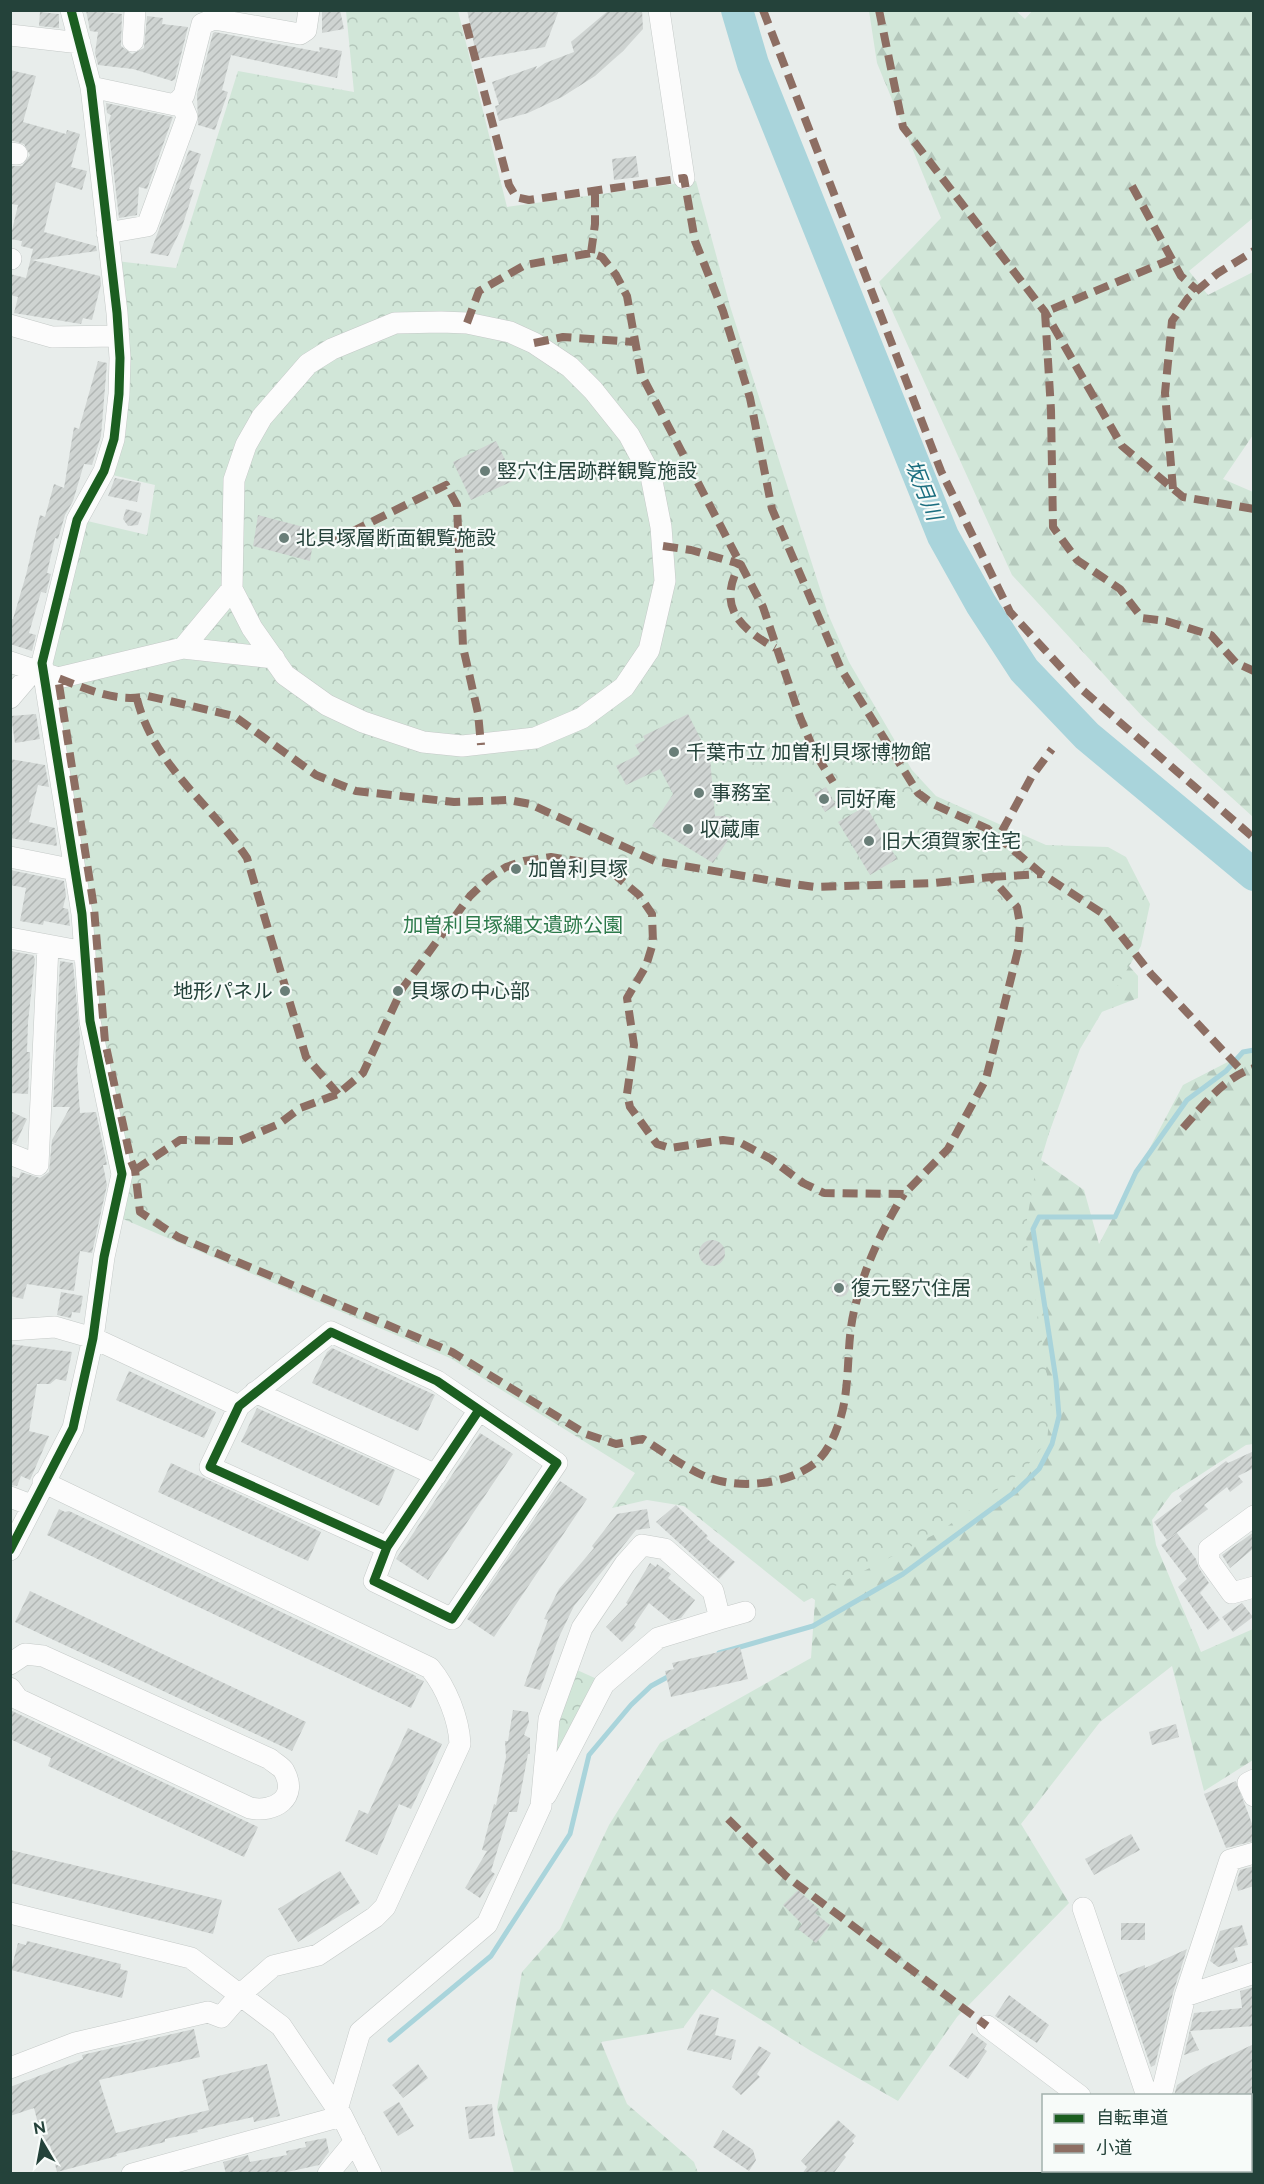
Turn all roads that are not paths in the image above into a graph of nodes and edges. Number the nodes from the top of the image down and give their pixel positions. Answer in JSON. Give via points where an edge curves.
{"nodes":[{"id":1,"x":71,"y":10,"type":"edge"},
{"id":2,"x":135,"y":10,"type":"edge"},
{"id":3,"x":309,"y":10,"type":"edge"},
{"id":4,"x":660,"y":10,"type":"edge"},
{"id":5,"x":220,"y":15,"type":"edge"},
{"id":6,"x":10,"y":34,"type":"edge"},
{"id":7,"x":133,"y":41,"type":"dead end"},
{"id":8,"x":80,"y":43,"type":"junction"},
{"id":9,"x":91,"y":87,"type":"junction"},
{"id":10,"x":180,"y":100,"type":"junction"},
{"id":11,"x":684,"y":178,"type":"dead end"},
{"id":12,"x":107,"y":233,"type":"junction"},
{"id":13,"x":10,"y":326,"type":"edge"},
{"id":14,"x":118,"y":336,"type":"junction"},
{"id":15,"x":232,"y":589,"type":"junction"},
{"id":16,"x":183,"y":648,"type":"junction"},
{"id":17,"x":273,"y":658,"type":"junction"},
{"id":18,"x":10,"y":662,"type":"edge"},
{"id":19,"x":38,"y":673,"type":"junction"},
{"id":20,"x":10,"y":698,"type":"edge"},
{"id":21,"x":10,"y":857,"type":"edge"},
{"id":22,"x":75,"y":870,"type":"junction"},
{"id":23,"x":10,"y":938,"type":"edge"},
{"id":24,"x":48,"y":946,"type":"junction"},
{"id":25,"x":85,"y":952,"type":"junction"},
{"id":26,"x":10,"y":1154,"type":"edge"},
{"id":27,"x":10,"y":1330,"type":"edge"},
{"id":28,"x":93,"y":1338,"type":"junction"},
{"id":29,"x":255,"y":1392,"type":"junction"},
{"id":30,"x":238,"y":1406,"type":"junction"},
{"id":31,"x":478,"y":1410,"type":"junction"},
{"id":32,"x":436,"y":1475,"type":"junction"},
{"id":33,"x":43,"y":1482,"type":"junction"},
{"id":34,"x":10,"y":1497,"type":"edge"},
{"id":35,"x":31,"y":1505,"type":"junction"},
{"id":36,"x":1254,"y":1516,"type":"edge"},
{"id":37,"x":387,"y":1547,"type":"junction"},
{"id":38,"x":10,"y":1550,"type":"edge"},
{"id":39,"x":1254,"y":1587,"type":"edge"},
{"id":40,"x":745,"y":1612,"type":"dead end"},
{"id":41,"x":720,"y":1619,"type":"junction"},
{"id":42,"x":10,"y":1664,"type":"edge"},
{"id":43,"x":10,"y":1688,"type":"edge"},
{"id":44,"x":1254,"y":1780,"type":"edge"},
{"id":45,"x":1254,"y":1796,"type":"edge"},
{"id":46,"x":541,"y":1806,"type":"junction"},
{"id":47,"x":1254,"y":1852,"type":"edge"},
{"id":48,"x":1083,"y":1908,"type":"dead end"},
{"id":49,"x":10,"y":1913,"type":"edge"},
{"id":50,"x":1254,"y":1972,"type":"edge"},
{"id":51,"x":241,"y":1994,"type":"junction"},
{"id":52,"x":1185,"y":1996,"type":"junction"},
{"id":53,"x":987,"y":2026,"type":"dead end"},
{"id":54,"x":10,"y":2068,"type":"edge"},
{"id":55,"x":1077,"y":2094,"type":"edge"},
{"id":56,"x":1146,"y":2094,"type":"edge"},
{"id":57,"x":1161,"y":2094,"type":"edge"},
{"id":58,"x":339,"y":2113,"type":"junction"},
{"id":59,"x":355,"y":2141,"type":"junction"},
{"id":60,"x":132,"y":2174,"type":"edge"},
{"id":61,"x":328,"y":2174,"type":"edge"},
{"id":62,"x":371,"y":2174,"type":"edge"}],
"edges":[{"from":1,"to":8,"type":"street"},
{"from":2,"to":7,"type":"street"},
{"from":3,"to":5,"type":"street","via":[[306,30],[300,34]]},
{"from":4,"to":11,"type":"street"},
{"from":5,"to":10,"type":"street","via":[[202,24]]},
{"from":6,"to":8,"type":"street"},
{"from":8,"to":9,"type":"street"},
{"from":9,"to":10,"type":"street","via":[[176,105]]},
{"from":9,"to":12,"type":"street"},
{"from":10,"to":12,"type":"street","via":[[187,117],[147,226]]},
{"from":12,"to":14,"type":"street"},
{"from":13,"to":14,"type":"street","via":[[52,338]]},
{"from":14,"to":19,"type":"street","via":[[114,439],[104,471],[77,520]]},
{"from":15,"to":16,"type":"street"},
{"from":15,"to":17,"type":"street"},
{"from":15,"to":17,"type":"street","via":[[234,480],[246,445],[262,417],[309,364],[359,336],[395,323],[467,323],[510,332],[570,367],[629,435],[651,476],[661,527],[665,581],[649,650],[624,687],[582,718],[536,738],[462,746],[423,742],[327,705],[285,675]]},
{"from":16,"to":17,"type":"street"},
{"from":16,"to":19,"type":"street","via":[[57,678]]},
{"from":18,"to":19,"type":"street"},
{"from":19,"to":20,"type":"street"},
{"from":19,"to":22,"type":"street","via":[[48,691]]},
{"from":21,"to":22,"type":"street"},
{"from":22,"to":25,"type":"street"},
{"from":23,"to":24,"type":"street"},
{"from":24,"to":25,"type":"street"},
{"from":24,"to":26,"type":"street","via":[[38,1165]]},
{"from":25,"to":28,"type":"street","via":[[90,1021],[122,1174],[104,1257]]},
{"from":27,"to":28,"type":"street","via":[[55,1327]]},
{"from":28,"to":30,"type":"street"},
{"from":28,"to":33,"type":"street","via":[[73,1428]]},
{"from":29,"to":30,"type":"street"},
{"from":29,"to":31,"type":"street","via":[[331,1332],[437,1381]]},
{"from":29,"to":32,"type":"street"},
{"from":30,"to":37,"type":"street","via":[[210,1467]]},
{"from":31,"to":32,"type":"street"},
{"from":31,"to":37,"type":"street","via":[[557,1463],[452,1619],[374,1581]]},
{"from":32,"to":37,"type":"street"},
{"from":33,"to":35,"type":"street"},
{"from":33,"to":51,"type":"street","via":[[430,1668],[439,1678],[460,1730],[460,1744],[385,1906],[318,1955],[273,1966]]},
{"from":34,"to":35,"type":"street"},
{"from":35,"to":38,"type":"street"},
{"from":36,"to":39,"type":"street","via":[[1209,1549],[1209,1561],[1232,1593]]},
{"from":40,"to":41,"type":"street"},
{"from":41,"to":46,"type":"street","via":[[658,1638],[604,1684]]},
{"from":41,"to":46,"type":"street","via":[[713,1591],[665,1550],[642,1545],[582,1628],[549,1719]]},
{"from":42,"to":43,"type":"street","via":[[25,1654],[43,1656],[270,1759],[284,1770],[288,1784],[285,1797],[276,1808],[250,1808],[18,1699]]},
{"from":44,"to":45,"type":"street","via":[[1248,1783]]},
{"from":46,"to":58,"type":"street","via":[[486,1924],[360,2032]]},
{"from":47,"to":52,"type":"street","via":[[1230,1860]]},
{"from":48,"to":56,"type":"street"},
{"from":49,"to":51,"type":"street","via":[[191,1958]]},
{"from":50,"to":52,"type":"street"},
{"from":51,"to":54,"type":"street","via":[[220,2018],[208,2012],[75,2043]]},
{"from":51,"to":58,"type":"street","via":[[281,2026]]},
{"from":52,"to":57,"type":"street"},
{"from":53,"to":55,"type":"street"},
{"from":58,"to":59,"type":"street"},
{"from":58,"to":60,"type":"street"},
{"from":59,"to":61,"type":"street"},
{"from":59,"to":62,"type":"street"}]}
